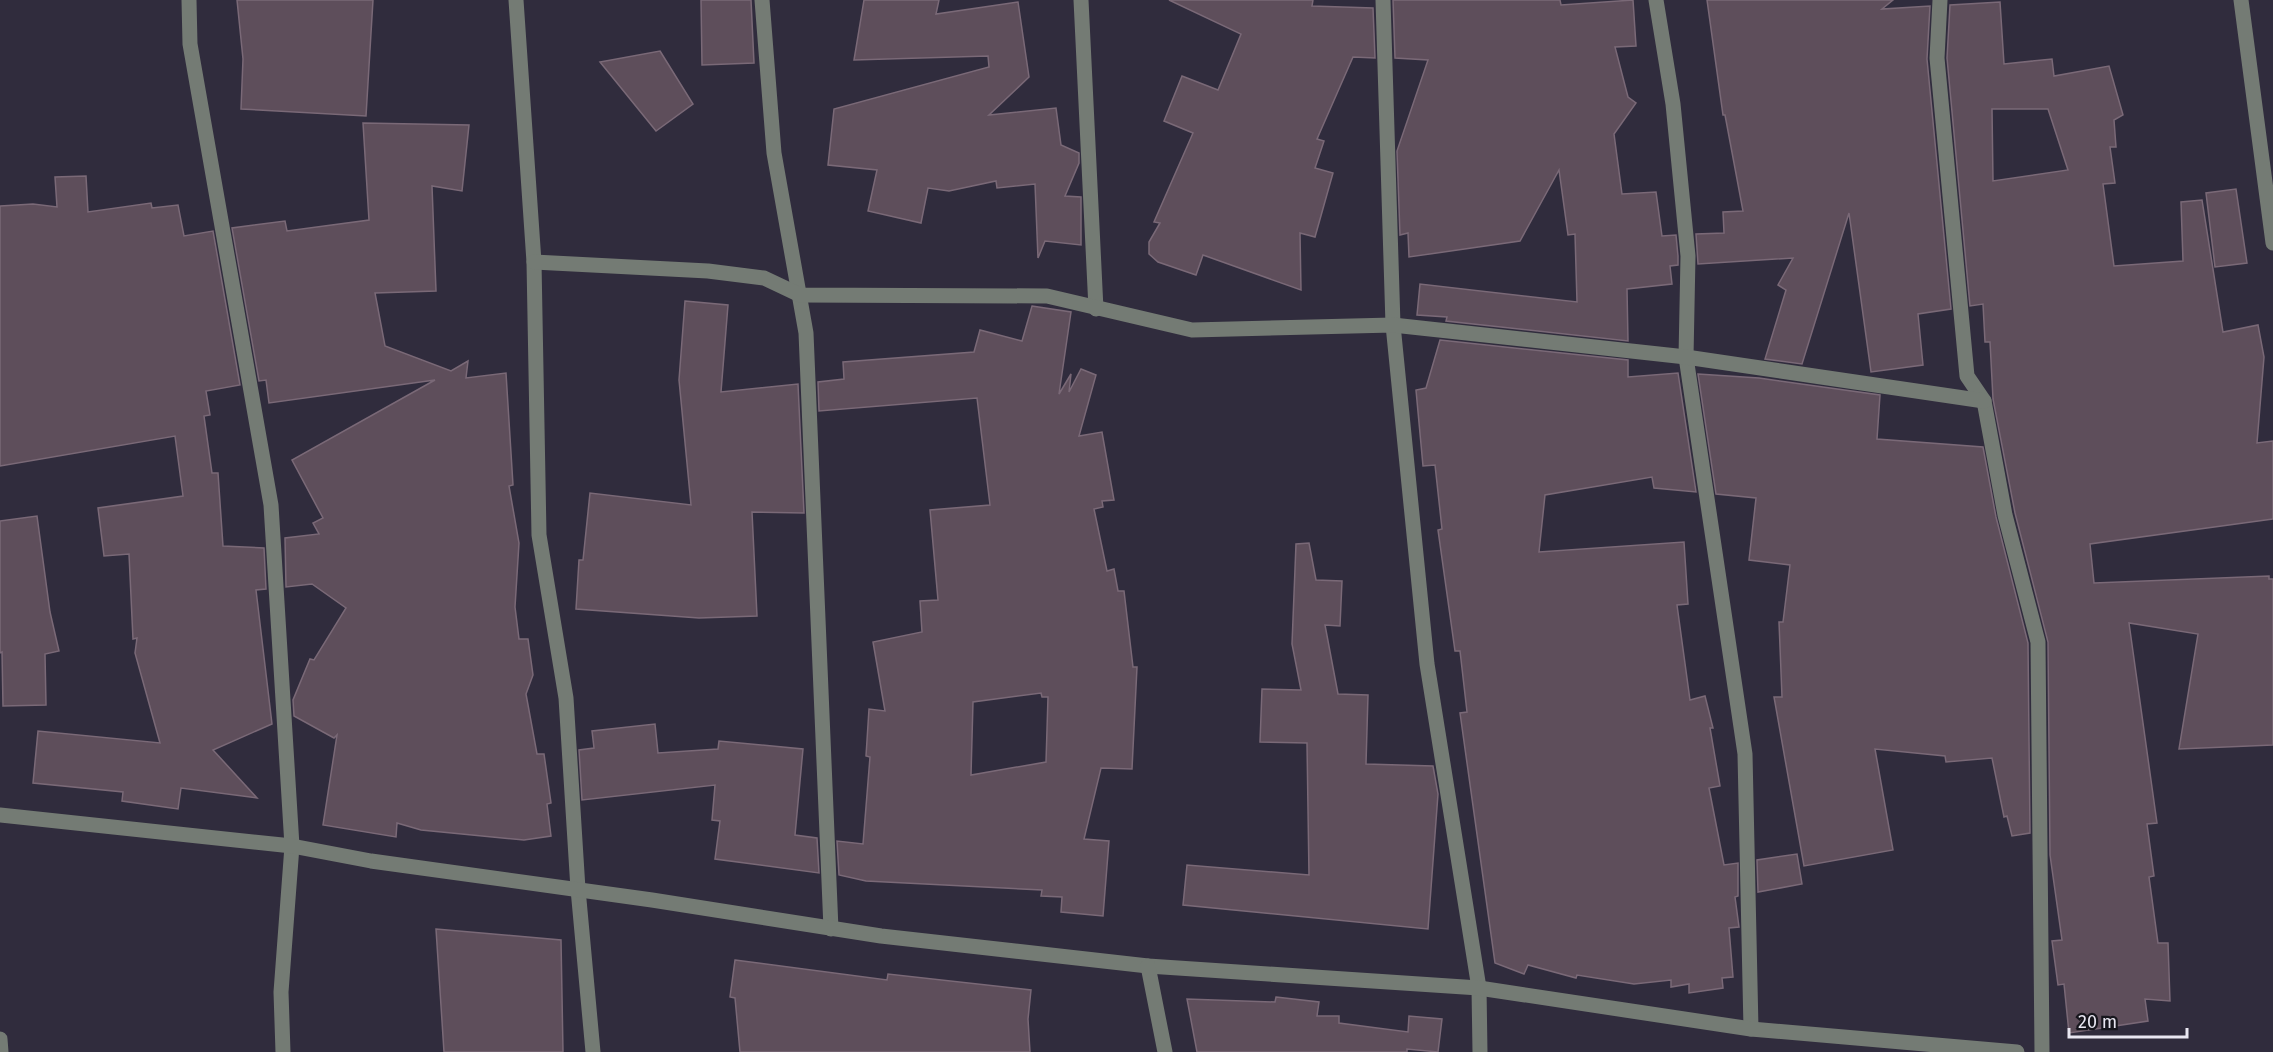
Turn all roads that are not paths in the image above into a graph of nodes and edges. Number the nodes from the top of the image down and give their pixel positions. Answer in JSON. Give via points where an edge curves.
{"nodes":[{"id":1,"x":189,"y":0,"type":"edge"},
{"id":2,"x":516,"y":0,"type":"edge"},
{"id":3,"x":762,"y":0,"type":"edge"},
{"id":4,"x":1081,"y":0,"type":"edge"},
{"id":5,"x":1383,"y":0,"type":"edge"},
{"id":6,"x":1656,"y":0,"type":"edge"},
{"id":7,"x":1940,"y":0,"type":"edge"},
{"id":8,"x":2241,"y":0,"type":"edge"},
{"id":9,"x":2273,"y":243,"type":"edge"},
{"id":10,"x":534,"y":262,"type":"junction"},
{"id":11,"x":800,"y":295,"type":"junction"},
{"id":12,"x":1096,"y":309,"type":"junction"},
{"id":13,"x":1393,"y":325,"type":"junction"},
{"id":14,"x":1686,"y":357,"type":"junction"},
{"id":15,"x":1984,"y":401,"type":"junction"},
{"id":16,"x":0,"y":815,"type":"edge"},
{"id":17,"x":292,"y":846,"type":"junction"},
{"id":18,"x":578,"y":889,"type":"junction"},
{"id":19,"x":831,"y":929,"type":"junction"},
{"id":20,"x":1148,"y":966,"type":"junction"},
{"id":21,"x":1479,"y":988,"type":"junction"},
{"id":22,"x":1751,"y":1029,"type":"junction"},
{"id":23,"x":0,"y":1039,"type":"edge"},
{"id":24,"x":1996,"y":1051,"type":"edge"},
{"id":25,"x":1,"y":1052,"type":"edge"},
{"id":26,"x":283,"y":1052,"type":"edge"},
{"id":27,"x":593,"y":1052,"type":"edge"},
{"id":28,"x":1166,"y":1052,"type":"edge"},
{"id":29,"x":1480,"y":1052,"type":"edge"},
{"id":30,"x":2017,"y":1052,"type":"edge"},
{"id":31,"x":2042,"y":1052,"type":"edge"}],
"edges":[{"from":1,"to":17,"type":"street","via":[[190,44],[271,505]]},
{"from":2,"to":10,"type":"street"},
{"from":3,"to":11,"type":"street","via":[[774,153]]},
{"from":4,"to":12,"type":"street"},
{"from":5,"to":13,"type":"street"},
{"from":6,"to":14,"type":"street","via":[[1673,104],[1688,256]]},
{"from":7,"to":15,"type":"street","via":[[1937,58],[1967,376]]},
{"from":8,"to":9,"type":"street"},
{"from":10,"to":11,"type":"street","via":[[708,271],[764,278]]},
{"from":10,"to":18,"type":"street","via":[[540,535],[566,698]]},
{"from":11,"to":12,"type":"street","via":[[1047,296]]},
{"from":11,"to":19,"type":"street","via":[[806,333]]},
{"from":12,"to":13,"type":"street","via":[[1192,330]]},
{"from":13,"to":14,"type":"street"},
{"from":13,"to":21,"type":"street","via":[[1427,664]]},
{"from":14,"to":15,"type":"street"},
{"from":14,"to":22,"type":"street","via":[[1745,754]]},
{"from":15,"to":31,"type":"street","via":[[2005,515],[2038,642]]},
{"from":16,"to":17,"type":"street"},
{"from":17,"to":18,"type":"street","via":[[371,861]]},
{"from":17,"to":26,"type":"street","via":[[281,992]]},
{"from":18,"to":19,"type":"street"},
{"from":18,"to":27,"type":"street"},
{"from":19,"to":20,"type":"street"},
{"from":20,"to":21,"type":"street"},
{"from":20,"to":28,"type":"street"},
{"from":21,"to":22,"type":"street"},
{"from":21,"to":29,"type":"street"},
{"from":22,"to":24,"type":"street"},
{"from":23,"to":25,"type":"street"},
{"from":24,"to":30,"type":"street"}]}
